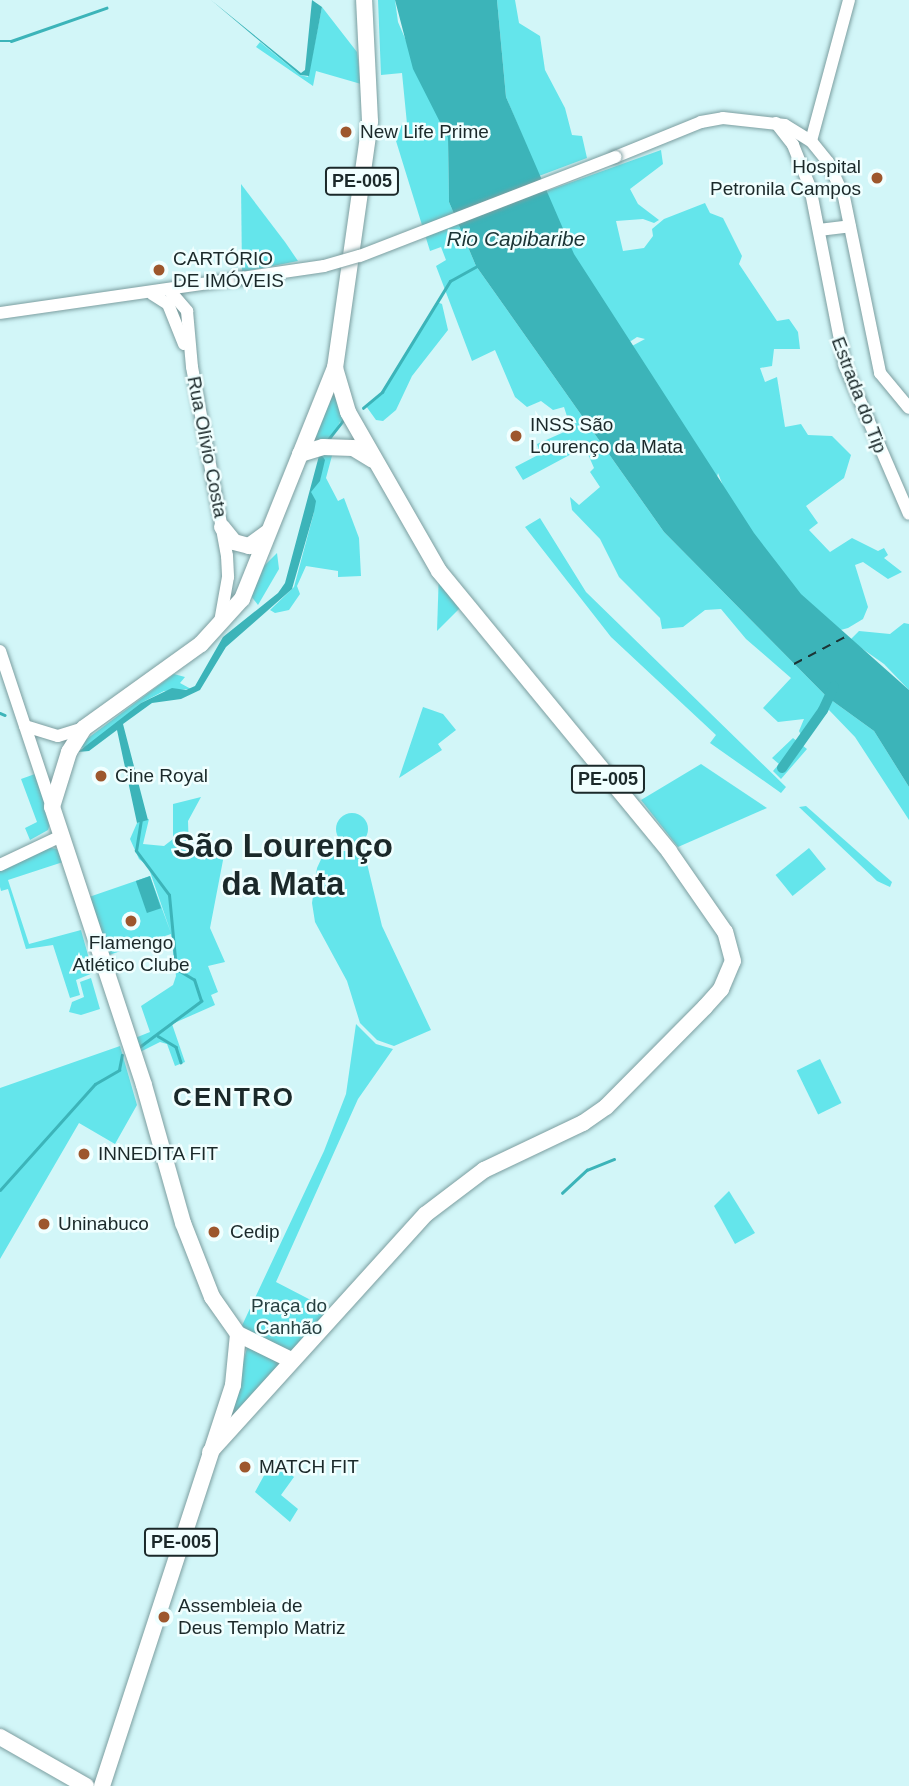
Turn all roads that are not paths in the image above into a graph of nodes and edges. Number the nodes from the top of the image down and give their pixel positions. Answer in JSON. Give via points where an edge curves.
{"nodes":[{"id":1,"x":364,"y":0,"type":"edge"},
{"id":2,"x":849,"y":0,"type":"edge"},
{"id":3,"x":776,"y":124,"type":"junction"},
{"id":4,"x":811,"y":141,"type":"junction"},
{"id":5,"x":850,"y":226,"type":"junction"},
{"id":6,"x":819,"y":230,"type":"junction"},
{"id":7,"x":214,"y":283,"type":"junction"},
{"id":8,"x":148,"y":293,"type":"junction"},
{"id":9,"x":174,"y":294,"type":"junction"},
{"id":10,"x":187,"y":311,"type":"junction"},
{"id":11,"x":0,"y":313,"type":"edge"},
{"id":12,"x":172,"y":314,"type":"junction"},
{"id":13,"x":335,"y":364,"type":"junction"},
{"id":14,"x":192,"y":367,"type":"junction"},
{"id":15,"x":909,"y":408,"type":"edge"},
{"id":16,"x":307,"y":451,"type":"junction"},
{"id":17,"x":379,"y":466,"type":"junction"},
{"id":18,"x":909,"y":514,"type":"edge"},
{"id":19,"x":222,"y":527,"type":"junction"},
{"id":20,"x":269,"y":531,"type":"junction"},
{"id":21,"x":218,"y":629,"type":"junction"},
{"id":22,"x":0,"y":652,"type":"edge"},
{"id":23,"x":25,"y":726,"type":"junction"},
{"id":24,"x":84,"y":728,"type":"junction"},
{"id":25,"x":52,"y":807,"type":"junction"},
{"id":26,"x":61,"y":836,"type":"junction"},
{"id":27,"x":0,"y":865,"type":"edge"},
{"id":28,"x":238,"y":1334,"type":"junction"},
{"id":29,"x":291,"y":1360,"type":"junction"},
{"id":30,"x":210,"y":1451,"type":"junction"},
{"id":31,"x":0,"y":1737,"type":"edge"},
{"id":32,"x":86,"y":1786,"type":"edge"},
{"id":33,"x":102,"y":1786,"type":"edge"}],
"edges":[{"from":1,"to":13,"type":"main road","number":"PE-005","via":[[370,121]]},
{"from":2,"to":4,"type":"street"},
{"from":3,"to":4,"type":"street"},
{"from":3,"to":6,"type":"street","name":"Estrada do Tip","via":[[803,168]]},
{"from":3,"to":7,"type":"street","bridge":true,"via":[[714,119],[360,256]]},
{"from":4,"to":5,"type":"street","via":[[837,178]]},
{"from":5,"to":6,"type":"street"},
{"from":5,"to":15,"type":"street","via":[[874,354],[889,387]]},
{"from":6,"to":18,"type":"street","name":"Estrada do Tip","via":[[835,334],[845,366]]},
{"from":7,"to":9,"type":"street"},
{"from":7,"to":10,"type":"street","via":[[196,294]]},
{"from":8,"to":9,"type":"street"},
{"from":8,"to":11,"type":"street"},
{"from":8,"to":12,"type":"street","via":[[165,300]]},
{"from":9,"to":10,"type":"street","name":"Rua Olívio Costa"},
{"from":9,"to":12,"type":"street"},
{"from":10,"to":14,"type":"street","name":"Rua Olívio Costa"},
{"from":12,"to":14,"type":"street","name":"Rua Olívio Costa"},
{"from":13,"to":16,"type":"main road","number":"PE-005"},
{"from":13,"to":17,"type":"main road","number":"PE-005","via":[[348,412]]},
{"from":14,"to":19,"type":"street","name":"Rua Olívio Costa"},
{"from":16,"to":17,"type":"main road","via":[[353,448]]},
{"from":16,"to":20,"type":"main road","number":"PE-005"},
{"from":17,"to":29,"type":"main road","number":"PE-005","via":[[439,571],[669,851],[725,932],[733,961],[721,989],[606,1107],[461,1185],[426,1214]]},
{"from":19,"to":20,"type":"main road","via":[[234,542],[249,546]]},
{"from":19,"to":21,"type":"street","name":"Rua Olívio Costa","via":[[228,578]]},
{"from":20,"to":21,"type":"main road","number":"PE-005","via":[[242,599]]},
{"from":21,"to":24,"type":"main road","number":"PE-005"},
{"from":22,"to":23,"type":"street"},
{"from":23,"to":24,"type":"street","via":[[58,736]]},
{"from":23,"to":25,"type":"street"},
{"from":24,"to":25,"type":"main road","number":"PE-005","via":[[71,749]]},
{"from":25,"to":26,"type":"main road"},
{"from":26,"to":27,"type":"street"},
{"from":26,"to":28,"type":"main road","via":[[144,1085],[186,1232],[219,1312]]},
{"from":28,"to":29,"type":"main road"},
{"from":28,"to":30,"type":"main road","number":"PE-005","via":[[233,1385]]},
{"from":29,"to":30,"type":"main road","number":"PE-005"},
{"from":30,"to":33,"type":"main road","number":"PE-005"},
{"from":31,"to":32,"type":"main road"}]}
